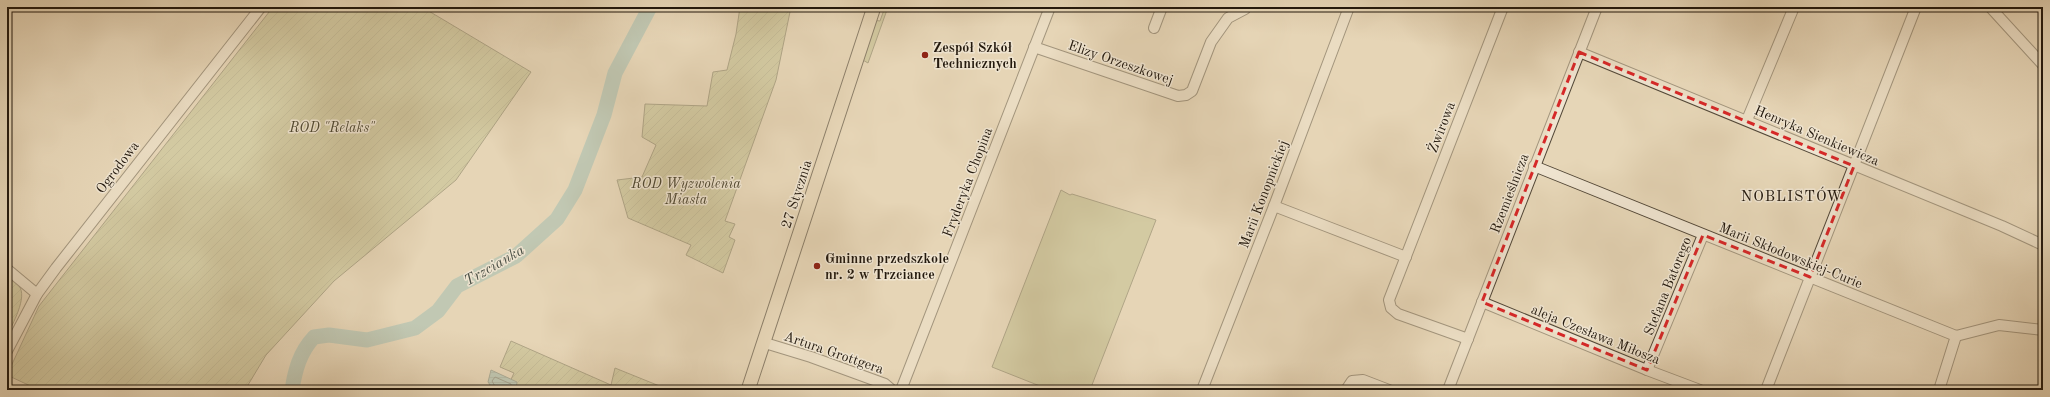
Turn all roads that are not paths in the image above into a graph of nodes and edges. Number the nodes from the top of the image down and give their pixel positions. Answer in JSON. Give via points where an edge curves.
{"nodes":[{"id":1,"x":261,"y":7,"type":"edge"},
{"id":2,"x":874,"y":7,"type":"edge"},
{"id":3,"x":1050,"y":7,"type":"edge"},
{"id":4,"x":1162,"y":7,"type":"edge"},
{"id":5,"x":1231,"y":7,"type":"edge"},
{"id":6,"x":1246,"y":7,"type":"edge"},
{"id":7,"x":1349,"y":7,"type":"edge"},
{"id":8,"x":1503,"y":7,"type":"edge"},
{"id":9,"x":1597,"y":7,"type":"edge"},
{"id":10,"x":1794,"y":7,"type":"edge"},
{"id":11,"x":1916,"y":7,"type":"edge"},
{"id":12,"x":1990,"y":7,"type":"edge"},
{"id":13,"x":1228,"y":18,"type":"junction"},
{"id":14,"x":1154,"y":28,"type":"dead end"},
{"id":15,"x":1034,"y":47,"type":"junction"},
{"id":16,"x":1579,"y":52,"type":"junction"},
{"id":17,"x":2043,"y":65,"type":"edge"},
{"id":18,"x":1747,"y":120,"type":"junction"},
{"id":19,"x":1534,"y":166,"type":"junction"},
{"id":20,"x":1854,"y":166,"type":"junction"},
{"id":21,"x":1274,"y":206,"type":"junction"},
{"id":22,"x":1703,"y":235,"type":"junction"},
{"id":23,"x":2043,"y":245,"type":"edge"},
{"id":24,"x":1406,"y":258,"type":"junction"},
{"id":25,"x":7,"y":269,"type":"edge"},
{"id":26,"x":1810,"y":277,"type":"junction"},
{"id":27,"x":38,"y":294,"type":"junction"},
{"id":28,"x":1482,"y":302,"type":"junction"},
{"id":29,"x":2043,"y":330,"type":"edge"},
{"id":30,"x":1956,"y":336,"type":"junction"},
{"id":31,"x":1468,"y":340,"type":"junction"},
{"id":32,"x":765,"y":343,"type":"junction"},
{"id":33,"x":7,"y":351,"type":"edge"},
{"id":34,"x":1647,"y":370,"type":"junction"},
{"id":35,"x":748,"y":390,"type":"edge"},
{"id":36,"x":892,"y":390,"type":"edge"},
{"id":37,"x":901,"y":390,"type":"edge"},
{"id":38,"x":1202,"y":390,"type":"edge"},
{"id":39,"x":1346,"y":390,"type":"edge"},
{"id":40,"x":1388,"y":390,"type":"edge"},
{"id":41,"x":1448,"y":390,"type":"edge"},
{"id":42,"x":1700,"y":390,"type":"edge"},
{"id":43,"x":1766,"y":390,"type":"edge"},
{"id":44,"x":1939,"y":390,"type":"edge"}],
"edges":[{"from":1,"to":27,"type":"street","name":"Ogrodowa","via":[[189,96]]},
{"from":2,"to":32,"type":"main road","name":"27 Stycznia"},
{"from":3,"to":15,"type":"street","name":"Fryderyka Chopina"},
{"from":4,"to":14,"type":"street"},
{"from":5,"to":13,"type":"street"},
{"from":6,"to":13,"type":"street","name":"Elizy Orzeszkowej","via":[[1245,10]]},
{"from":7,"to":21,"type":"street","name":"Marii Konopnickiej"},
{"from":8,"to":24,"type":"street","name":"Żwirowa"},
{"from":9,"to":16,"type":"street","name":"Rzemieślnicza"},
{"from":10,"to":18,"type":"street"},
{"from":11,"to":20,"type":"street"},
{"from":12,"to":17,"type":"street"},
{"from":13,"to":15,"type":"street","name":"Elizy Orzeszkowej","via":[[1211,42],[1192,91],[1186,95],[1178,96]]},
{"from":15,"to":37,"type":"street","name":"Fryderyka Chopina"},
{"from":16,"to":18,"type":"street","name":"Henryka Sienkiewicza"},
{"from":16,"to":19,"type":"street","name":"Rzemieślnicza"},
{"from":18,"to":20,"type":"street","name":"Henryka Sienkiewicza"},
{"from":19,"to":22,"type":"street","name":"Marii Skłodowskiej-Curie"},
{"from":19,"to":28,"type":"street","name":"Rzemieślnicza"},
{"from":20,"to":23,"type":"street","name":"Henryka Sienkiewicza"},
{"from":20,"to":26,"type":"street"},
{"from":21,"to":24,"type":"street"},
{"from":21,"to":38,"type":"street","name":"Marii Konopnickiej"},
{"from":22,"to":26,"type":"street","name":"Marii Skłodowskiej-Curie"},
{"from":22,"to":34,"type":"street","name":"Stefana Batorego"},
{"from":24,"to":31,"type":"street","name":"Żwirowa","via":[[1389,300],[1391,308],[1398,314]]},
{"from":25,"to":27,"type":"street"},
{"from":26,"to":30,"type":"street","name":"Marii Skłodowskiej-Curie"},
{"from":26,"to":43,"type":"street"},
{"from":27,"to":33,"type":"street","name":"Ogrodowa"},
{"from":28,"to":31,"type":"street","name":"Rzemieślnicza"},
{"from":28,"to":34,"type":"street","name":"aleja Czesława Miłosza"},
{"from":29,"to":30,"type":"street","via":[[1999,325]]},
{"from":30,"to":44,"type":"street"},
{"from":31,"to":41,"type":"street","name":"Rzemieślnicza"},
{"from":32,"to":35,"type":"main road","name":"27 Stycznia"},
{"from":32,"to":36,"type":"street","name":"Artura Grottgera","via":[[885,384]]},
{"from":34,"to":42,"type":"street","name":"aleja Czesława Miłosza"},
{"from":39,"to":40,"type":"street","via":[[1352,381],[1363,380]]}]}
